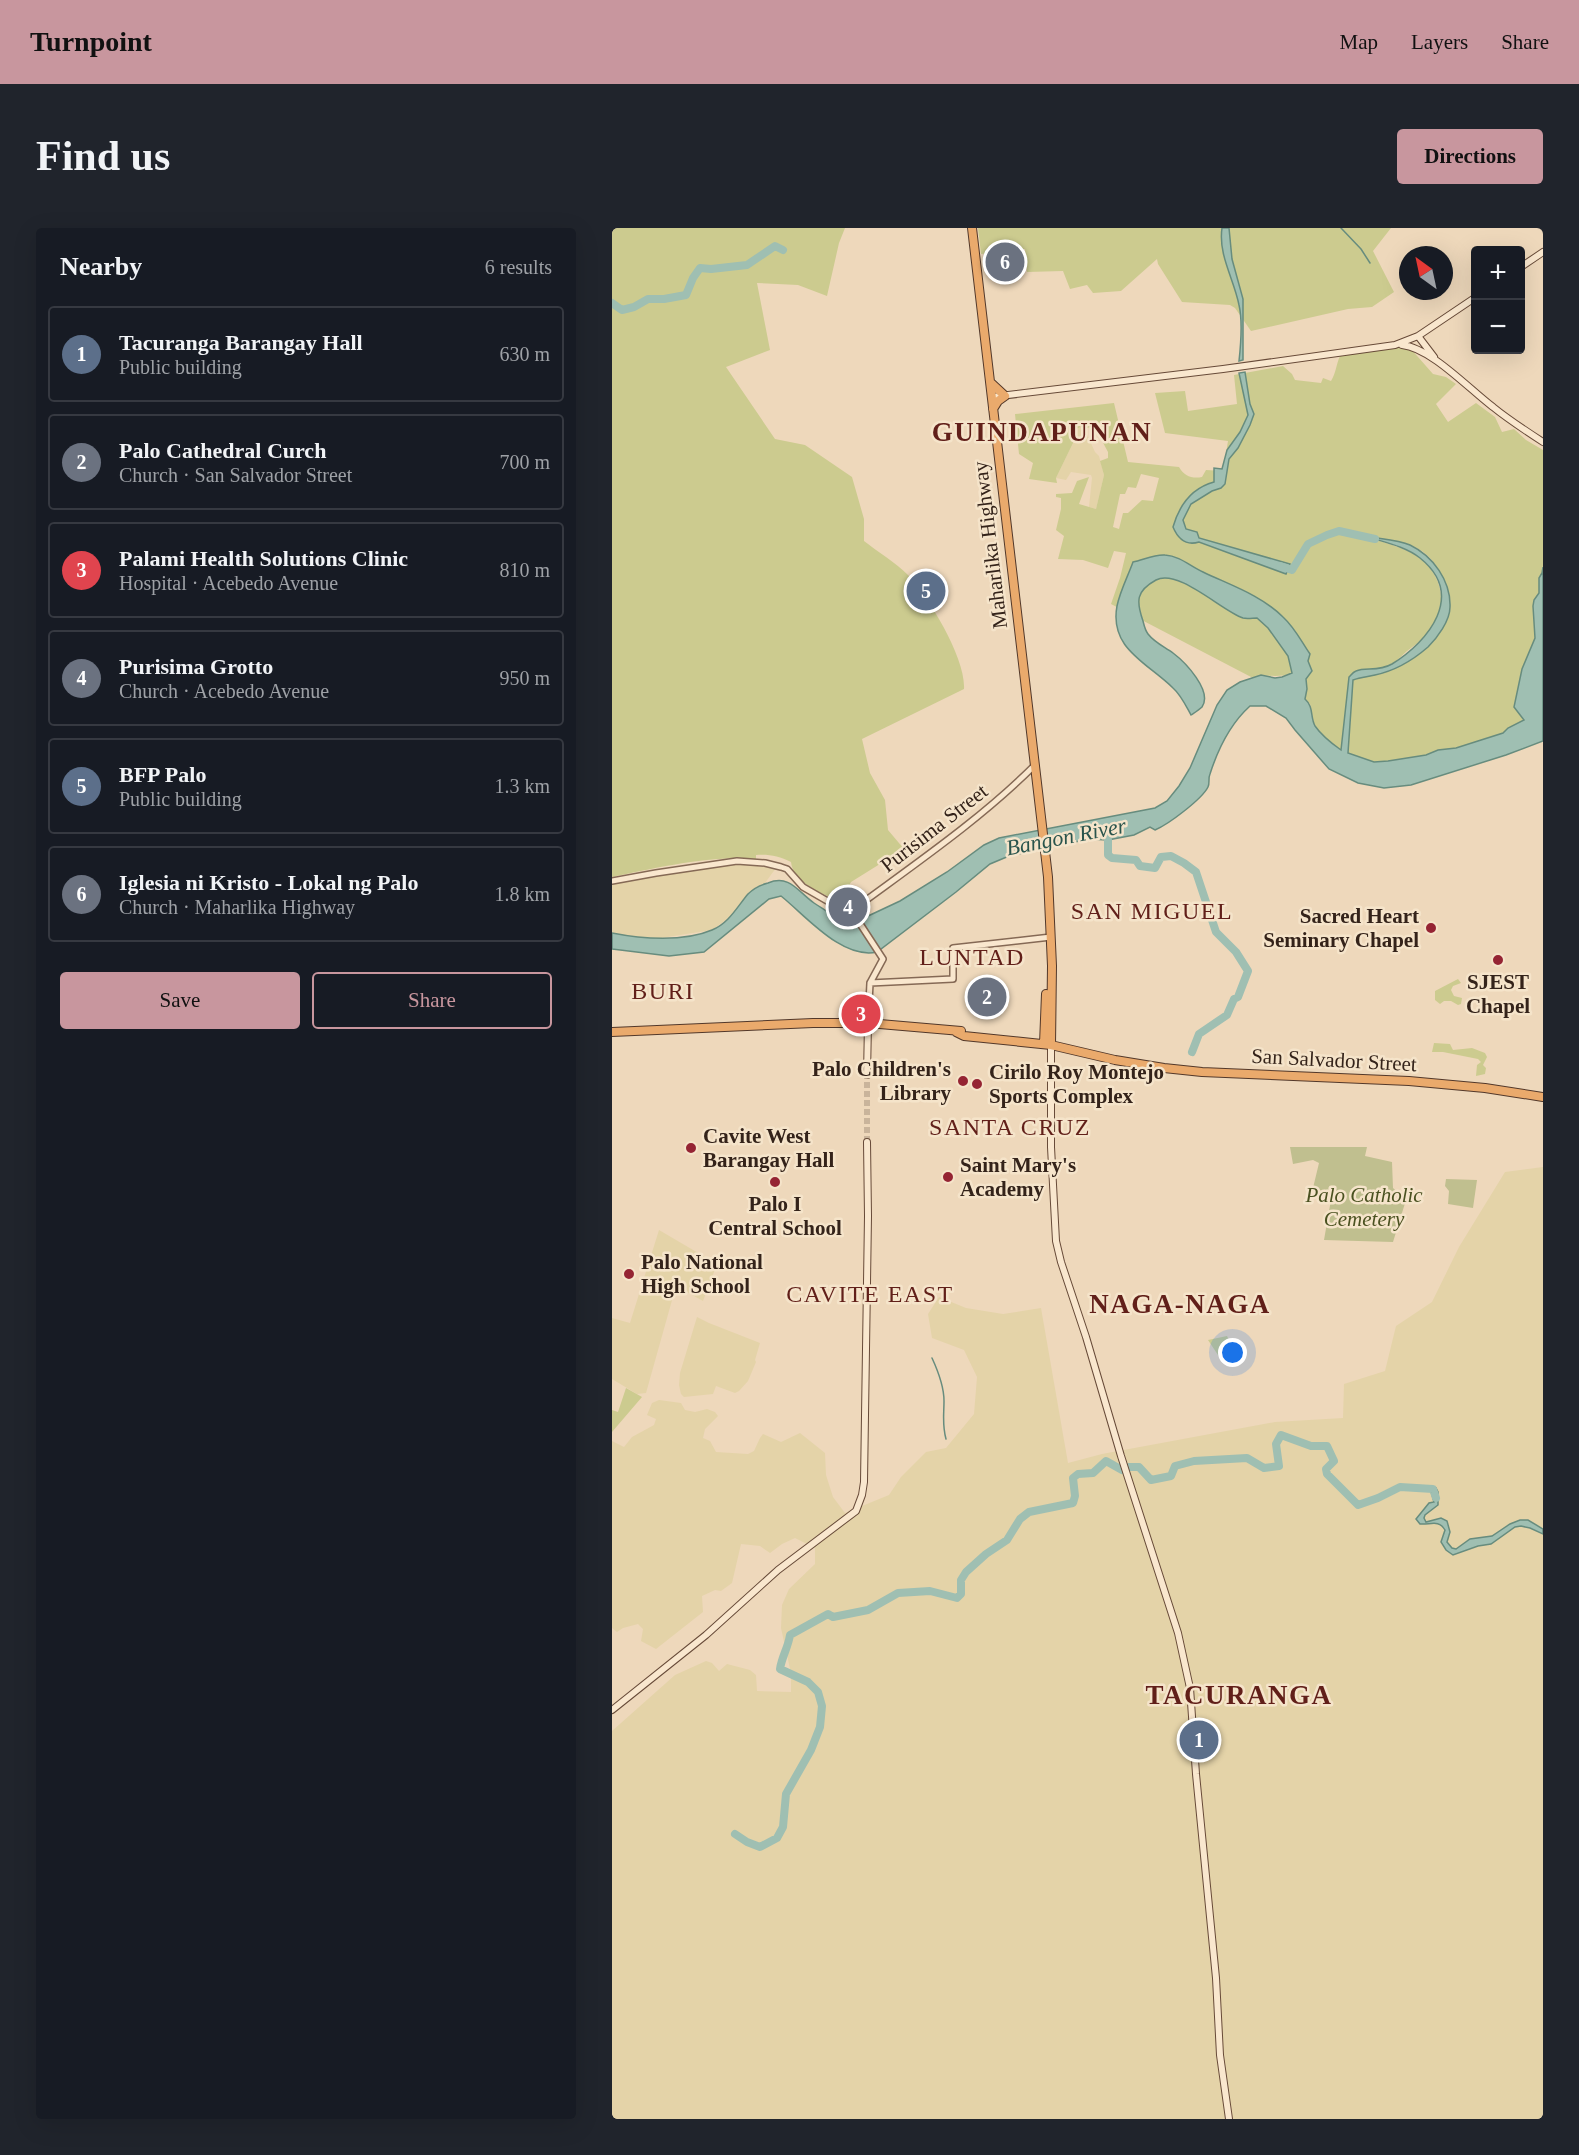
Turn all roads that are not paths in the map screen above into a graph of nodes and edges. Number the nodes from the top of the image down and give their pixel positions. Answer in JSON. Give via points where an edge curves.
{"nodes":[{"id":1,"x":972,"y":228,"type":"edge"},
{"id":2,"x":1543,"y":252,"type":"edge"},
{"id":3,"x":1525,"y":264,"type":"edge"},
{"id":4,"x":1472,"y":300,"type":"edge"},
{"id":5,"x":1418,"y":336,"type":"junction"},
{"id":6,"x":1410,"y":340,"type":"junction"},
{"id":7,"x":1395,"y":345,"type":"junction"},
{"id":8,"x":1415,"y":347,"type":"junction"},
{"id":9,"x":1436,"y":360,"type":"junction"},
{"id":10,"x":990,"y":381,"type":"junction"},
{"id":11,"x":1005,"y":396,"type":"junction"},
{"id":12,"x":992,"y":397,"type":"junction"},
{"id":13,"x":993,"y":409,"type":"junction"},
{"id":14,"x":1543,"y":442,"type":"edge"},
{"id":15,"x":1035,"y":765,"type":"junction"},
{"id":16,"x":612,"y":881,"type":"edge"},
{"id":17,"x":853,"y":913,"type":"junction"},
{"id":18,"x":1051,"y":937,"type":"junction"},
{"id":19,"x":870,"y":983,"type":"junction"},
{"id":20,"x":868,"y":1023,"type":"junction"},
{"id":21,"x":612,"y":1032,"type":"edge"},
{"id":22,"x":1048,"y":1042,"type":"junction"},
{"id":23,"x":867,"y":1075,"type":"tunnel mouth"},
{"id":24,"x":1543,"y":1097,"type":"edge"},
{"id":25,"x":867,"y":1142,"type":"tunnel mouth"},
{"id":26,"x":612,"y":1710,"type":"edge"},
{"id":27,"x":1229,"y":2119,"type":"edge"}],
"edges":[{"from":1,"to":10,"type":"highway","name":"Maharlika Highway"},
{"from":2,"to":3,"type":"main road"},
{"from":4,"to":5,"type":"main road"},
{"from":5,"to":6,"type":"main road"},
{"from":5,"to":9,"type":"main road"},
{"from":6,"to":7,"type":"main road"},
{"from":6,"to":8,"type":"main road","via":[[1409,344]]},
{"from":7,"to":8,"type":"main road"},
{"from":7,"to":11,"type":"main road"},
{"from":8,"to":9,"type":"main road"},
{"from":9,"to":14,"type":"main road"},
{"from":10,"to":11,"type":"highway"},
{"from":10,"to":12,"type":"highway","name":"Maharlika Highway"},
{"from":11,"to":12,"type":"main road"},
{"from":11,"to":13,"type":"highway"},
{"from":12,"to":13,"type":"highway","name":"Maharlika Highway"},
{"from":13,"to":15,"type":"highway","name":"Maharlika Highway"},
{"from":15,"to":17,"type":"street","name":"Purisima Street","via":[[1010,790]]},
{"from":15,"to":18,"type":"highway","name":"Maharlika Highway"},
{"from":16,"to":17,"type":"street","via":[[737,861],[765,863],[787,869],[803,887]]},
{"from":17,"to":19,"type":"street","via":[[884,961]]},
{"from":18,"to":19,"type":"street","via":[[953,948],[953,979]]},
{"from":18,"to":22,"type":"highway","name":"Maharlika Highway"},
{"from":19,"to":20,"type":"street"},
{"from":20,"to":21,"type":"highway","name":"San Salvador Street"},
{"from":20,"to":22,"type":"highway","name":"San Salvador Street"},
{"from":20,"to":23,"type":"main road"},
{"from":22,"to":24,"type":"highway","name":"San Salvador Street","via":[[1164,1068],[1409,1081]]},
{"from":22,"to":27,"type":"main road","via":[[1056,1241],[1178,1633],[1190,1688],[1220,2055]]},
{"from":25,"to":26,"type":"main road","via":[[864,1482],[856,1511],[778,1570],[706,1635]]}]}
